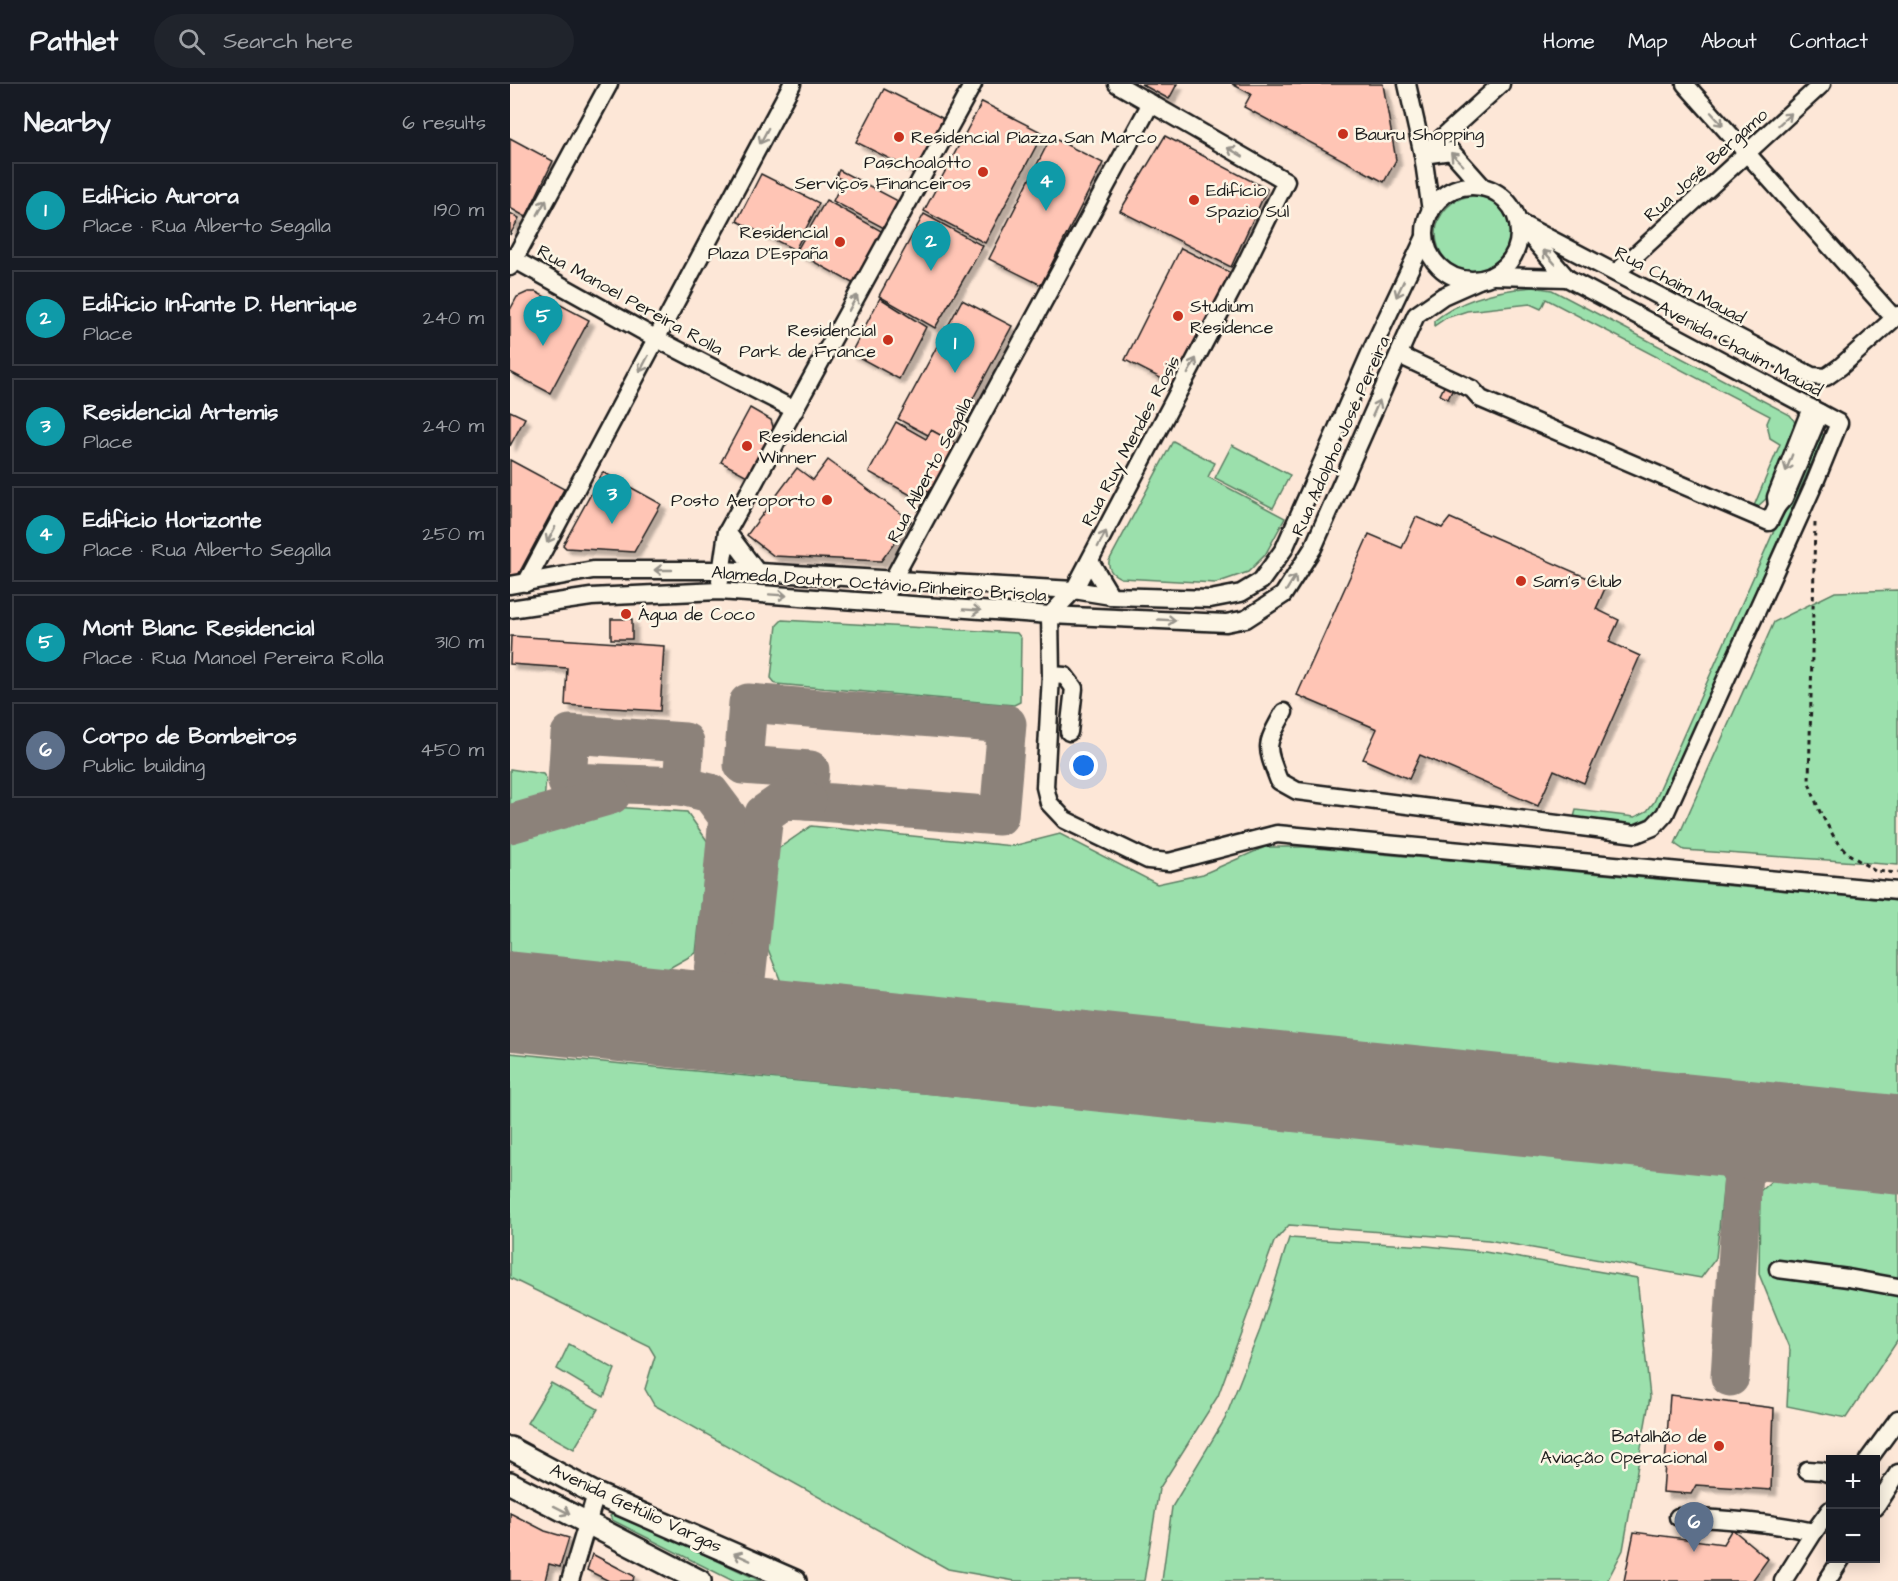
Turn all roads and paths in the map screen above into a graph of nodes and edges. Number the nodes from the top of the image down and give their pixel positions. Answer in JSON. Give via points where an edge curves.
{"nodes":[{"id":1,"x":609,"y":84,"type":"edge"},
{"id":2,"x":792,"y":84,"type":"edge"},
{"id":3,"x":973,"y":84,"type":"edge"},
{"id":4,"x":1117,"y":84,"type":"edge"},
{"id":5,"x":1407,"y":84,"type":"edge"},
{"id":6,"x":1501,"y":84,"type":"edge"},
{"id":7,"x":1685,"y":84,"type":"edge"},
{"id":8,"x":1822,"y":84,"type":"edge"},
{"id":9,"x":1151,"y":103,"type":"junction"},
{"id":10,"x":1749,"y":153,"type":"junction"},
{"id":11,"x":1423,"y":155,"type":"junction"},
{"id":12,"x":1483,"y":187,"type":"junction"},
{"id":13,"x":1431,"y":211,"type":"junction"},
{"id":14,"x":1518,"y":222,"type":"junction"},
{"id":15,"x":1425,"y":237,"type":"junction"},
{"id":16,"x":511,"y":261,"type":"edge"},
{"id":17,"x":1616,"y":273,"type":"junction"},
{"id":18,"x":1487,"y":278,"type":"junction"},
{"id":19,"x":1567,"y":278,"type":"junction"},
{"id":20,"x":1896,"y":316,"type":"edge"},
{"id":21,"x":657,"y":339,"type":"junction"},
{"id":22,"x":1372,"y":349,"type":"junction"},
{"id":23,"x":1398,"y":359,"type":"junction"},
{"id":24,"x":795,"y":410,"type":"junction"},
{"id":25,"x":1815,"y":411,"type":"junction"},
{"id":26,"x":1815,"y":517,"type":"dead end"},
{"id":27,"x":727,"y":531,"type":"junction"},
{"id":28,"x":1090,"y":561,"type":"junction"},
{"id":29,"x":593,"y":570,"type":"junction"},
{"id":30,"x":722,"y":570,"type":"junction"},
{"id":31,"x":758,"y":573,"type":"junction"},
{"id":32,"x":893,"y":579,"type":"junction"},
{"id":33,"x":518,"y":584,"type":"edge"},
{"id":34,"x":1074,"y":590,"type":"junction"},
{"id":35,"x":720,"y":591,"type":"junction"},
{"id":36,"x":1241,"y":593,"type":"joint"},
{"id":37,"x":1111,"y":596,"type":"junction"},
{"id":38,"x":591,"y":597,"type":"junction"},
{"id":39,"x":884,"y":603,"type":"junction"},
{"id":40,"x":510,"y":609,"type":"edge"},
{"id":41,"x":1050,"y":615,"type":"junction"},
{"id":42,"x":1246,"y":619,"type":"joint"},
{"id":43,"x":1051,"y":675,"type":"junction"},
{"id":44,"x":1284,"y":712,"type":"dead end"},
{"id":45,"x":1069,"y":732,"type":"dead end"},
{"id":46,"x":1898,"y":873,"type":"edge"},
{"id":47,"x":1898,"y":891,"type":"edge"},
{"id":48,"x":1778,"y":1269,"type":"dead end"},
{"id":49,"x":1898,"y":1287,"type":"edge"},
{"id":50,"x":1898,"y":1419,"type":"edge"},
{"id":51,"x":510,"y":1448,"type":"edge"},
{"id":52,"x":1872,"y":1455,"type":"edge"},
{"id":53,"x":1807,"y":1470,"type":"dead end"},
{"id":54,"x":1826,"y":1472,"type":"edge"},
{"id":55,"x":1898,"y":1473,"type":"edge"},
{"id":56,"x":510,"y":1483,"type":"edge"},
{"id":57,"x":596,"y":1494,"type":"junction"},
{"id":58,"x":1880,"y":1500,"type":"edge"},
{"id":59,"x":1826,"y":1516,"type":"edge"},
{"id":60,"x":1678,"y":1517,"type":"dead end"},
{"id":61,"x":588,"y":1523,"type":"junction"},
{"id":62,"x":1814,"y":1532,"type":"junction"},
{"id":63,"x":1839,"y":1563,"type":"edge"},
{"id":64,"x":570,"y":1581,"type":"edge"},
{"id":65,"x":700,"y":1581,"type":"edge"},
{"id":66,"x":795,"y":1581,"type":"edge"},
{"id":67,"x":1783,"y":1581,"type":"edge"},
{"id":68,"x":1827,"y":1581,"type":"edge"}],
"edges":[{"from":16,"to":1,"type":"street","one_way":true},
{"from":2,"to":21,"type":"street","one_way":true},
{"from":24,"to":3,"type":"street","one_way":true},
{"from":4,"to":9,"type":"street"},
{"from":5,"to":11,"type":"street"},
{"from":6,"to":11,"type":"street"},
{"from":7,"to":10,"type":"street","one_way":true},
{"from":10,"to":8,"type":"street","name":"Rua José Bergamo","one_way":true},
{"from":28,"to":9,"type":"street","name":"Rua Ruy Mendes Rosis","one_way":true,"via":[[1286,181]]},
{"from":9,"to":32,"type":"street","name":"Rua Alberto Segalla"},
{"from":10,"to":17,"type":"street","name":"Rua José Bergamo"},
{"from":10,"to":20,"type":"street"},
{"from":12,"to":11,"type":"street","one_way":true,"via":[[1451,151]]},
{"from":11,"to":13,"type":"street"},
{"from":12,"to":13,"type":"street","via":[[1453,190]]},
{"from":12,"to":14,"type":"street","via":[[1505,199]]},
{"from":13,"to":15,"type":"street"},
{"from":14,"to":17,"type":"street","name":"Rua Chaim Mauad"},
{"from":14,"to":18,"type":"street","via":[[1516,252],[1507,266]]},
{"from":19,"to":14,"type":"street","name":"Avenida Chauim Mauad","one_way":true},
{"from":15,"to":18,"type":"street","via":[[1428,252],[1449,275],[1464,280]]},
{"from":15,"to":22,"type":"street","name":"Rua Adolpho José Pereira","one_way":true},
{"from":16,"to":21,"type":"street","name":"Rua Manoel Pereira Rolla"},
{"from":17,"to":20,"type":"street","name":"Rua Chaim Mauad","via":[[1812,376],[1826,376],[1840,367]]},
{"from":18,"to":19,"type":"street","name":"Avenida Chauim Mauad"},
{"from":18,"to":23,"type":"street","name":"Rua Adolpho José Pereira","via":[[1443,296],[1416,315]]},
{"from":19,"to":25,"type":"street","name":"Avenida Chauim Mauad"},
{"from":21,"to":24,"type":"street","name":"Rua Manoel Pereira Rolla"},
{"from":21,"to":33,"type":"street","one_way":true},
{"from":22,"to":23,"type":"street"},
{"from":22,"to":36,"type":"street","name":"Rua Adolpho José Pereira","via":[[1284,549],[1262,581]]},
{"from":23,"to":25,"type":"street","via":[[1467,399],[1480,399],[1769,522],[1777,506],[1776,497]]},
{"from":42,"to":23,"type":"street","name":"Rua Adolpho José Pereira","one_way":true,"via":[[1283,595],[1313,548]]},
{"from":24,"to":27,"type":"street"},
{"from":25,"to":44,"type":"street","name":"Avenida Chauim Mauad","via":[[1839,423],[1665,814],[1653,827],[1636,834],[1297,791],[1279,781],[1268,754],[1269,740]]},
{"from":26,"to":46,"type":"path","via":[[1809,783],[1819,810],[1847,853],[1875,871]]},
{"from":27,"to":30,"type":"street"},
{"from":27,"to":31,"type":"street"},
{"from":28,"to":34,"type":"street","name":"Rua Ruy Mendes Rosis"},
{"from":28,"to":37,"type":"street"},
{"from":30,"to":29,"type":"street","name":"Alameda Doutor Octávio Pinheiro Brisola","one_way":true},
{"from":29,"to":33,"type":"street","name":"Alameda Doutor Octávio Pinheiro Brisola"},
{"from":29,"to":38,"type":"street","via":[[596,582]]},
{"from":30,"to":31,"type":"street","name":"Alameda Doutor Octávio Pinheiro Brisola"},
{"from":30,"to":35,"type":"street"},
{"from":31,"to":32,"type":"street","name":"Alameda Doutor Octávio Pinheiro Brisola"},
{"from":32,"to":34,"type":"street","name":"Alameda Doutor Octávio Pinheiro Brisola"},
{"from":32,"to":39,"type":"street","name":"Rua Alberto Segalla"},
{"from":34,"to":37,"type":"street","name":"Alameda Doutor Octávio Pinheiro Brisola"},
{"from":34,"to":41,"type":"street","name":"Rua Ruy Mendes Rosis"},
{"from":35,"to":38,"type":"street","name":"Alameda Doutor Octávio Pinheiro Brisola"},
{"from":35,"to":39,"type":"street","name":"Alameda Doutor Octávio Pinheiro Brisola","one_way":true},
{"from":36,"to":37,"type":"street","name":"Alameda Doutor Octávio Pinheiro Brisola","via":[[1210,599]]},
{"from":38,"to":40,"type":"street","name":"Alameda Doutor Octávio Pinheiro Brisola"},
{"from":39,"to":41,"type":"street","name":"Alameda Doutor Octávio Pinheiro Brisola","one_way":true},
{"from":41,"to":42,"type":"street","name":"Alameda Doutor Octávio Pinheiro Brisola","one_way":true,"via":[[1226,623]]},
{"from":41,"to":43,"type":"street"},
{"from":43,"to":45,"type":"street","via":[[1065,676],[1074,688]]},
{"from":43,"to":47,"type":"street","via":[[1045,787],[1049,803],[1065,820],[1148,860],[1169,862],[1277,834]]},
{"from":48,"to":49,"type":"street"},
{"from":50,"to":52,"type":"street"},
{"from":51,"to":57,"type":"main road","name":"Avenida Getúlio Vargas"},
{"from":53,"to":54,"type":"street"},
{"from":55,"to":58,"type":"street"},
{"from":56,"to":61,"type":"main road","name":"Avenida Getúlio Vargas","one_way":true},
{"from":57,"to":61,"type":"street"},
{"from":66,"to":57,"type":"main road","name":"Avenida Getúlio Vargas","one_way":true},
{"from":59,"to":62,"type":"street"},
{"from":60,"to":62,"type":"street","via":[[1734,1520]]},
{"from":61,"to":64,"type":"street"},
{"from":61,"to":65,"type":"main road","name":"Avenida Getúlio Vargas"},
{"from":62,"to":67,"type":"street"},
{"from":63,"to":68,"type":"street"}]}
